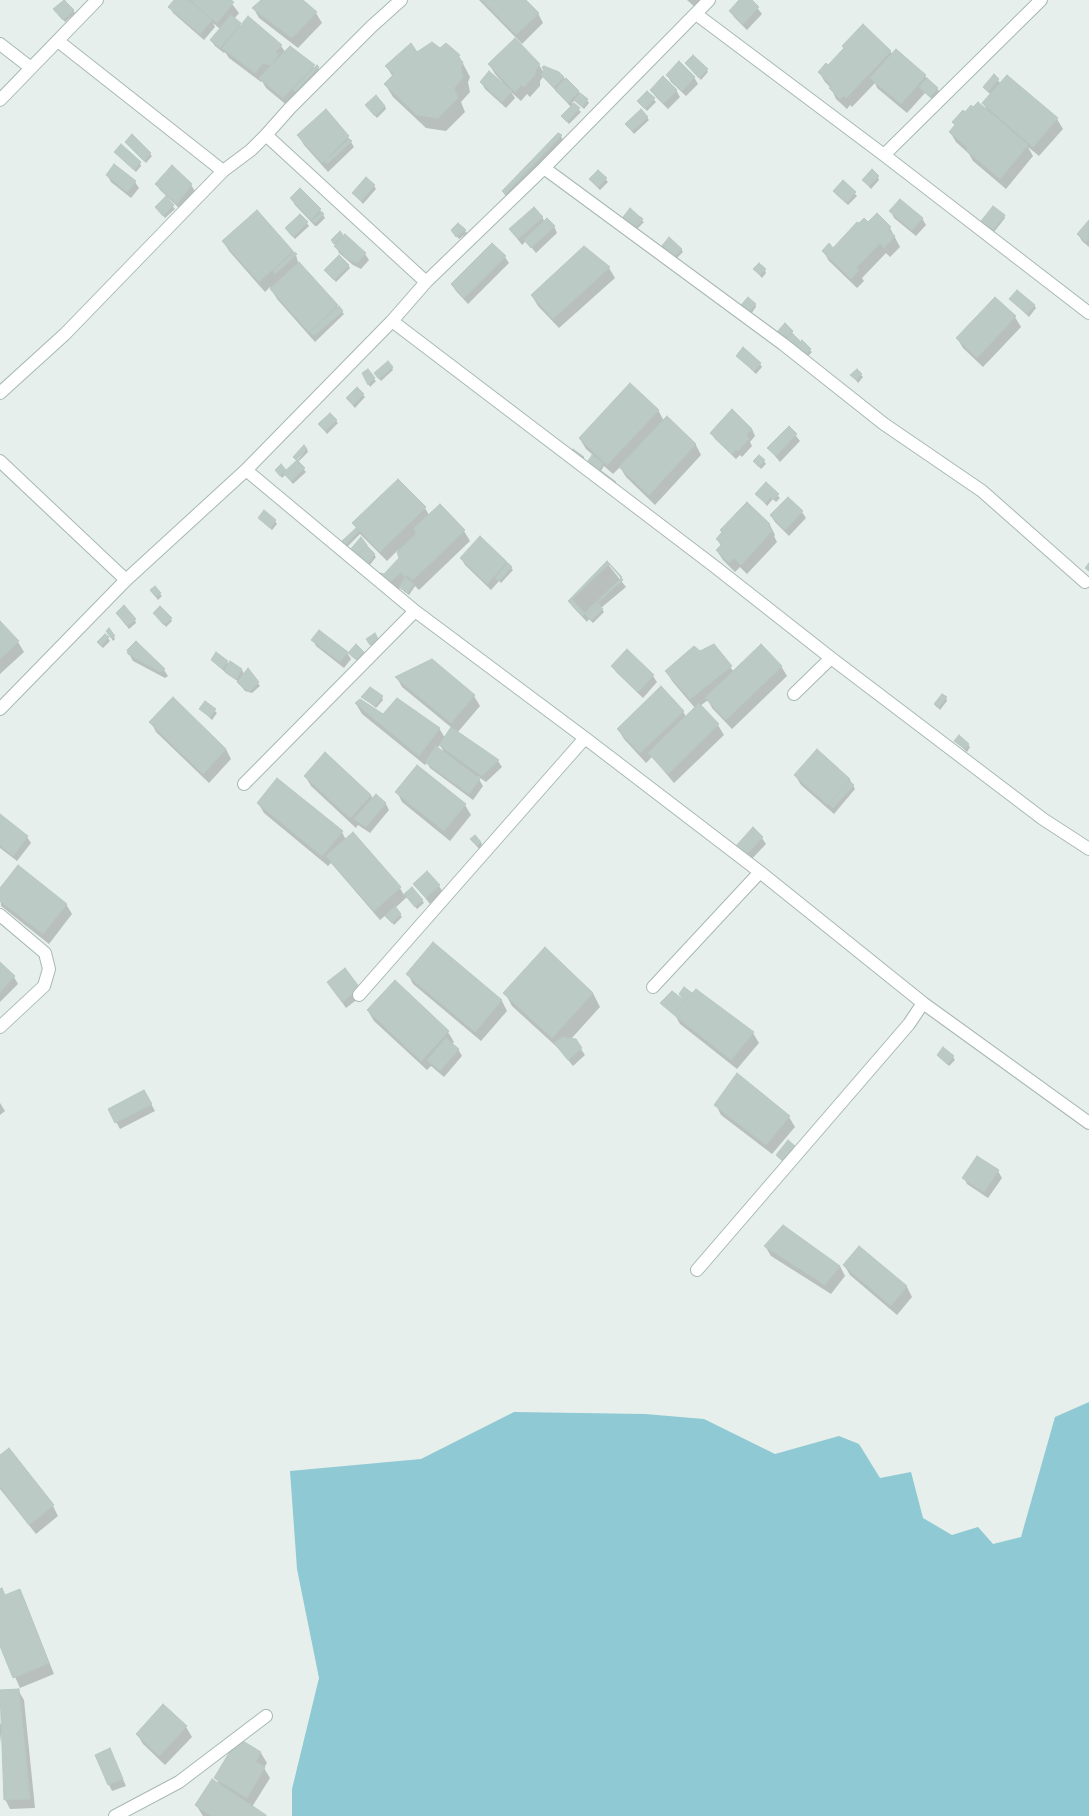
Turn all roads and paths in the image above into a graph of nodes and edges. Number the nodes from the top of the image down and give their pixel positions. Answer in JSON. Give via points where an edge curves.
{"nodes":[{"id":1,"x":97,"y":0,"type":"edge"},
{"id":2,"x":400,"y":0,"type":"edge"},
{"id":3,"x":709,"y":0,"type":"edge"},
{"id":4,"x":1041,"y":0,"type":"edge"},
{"id":5,"x":696,"y":14,"type":"junction"},
{"id":6,"x":58,"y":41,"type":"junction"},
{"id":7,"x":0,"y":44,"type":"edge"},
{"id":8,"x":31,"y":68,"type":"junction"},
{"id":9,"x":0,"y":100,"type":"edge"},
{"id":10,"x":266,"y":135,"type":"junction"},
{"id":11,"x":884,"y":155,"type":"junction"},
{"id":12,"x":544,"y":168,"type":"junction"},
{"id":13,"x":223,"y":171,"type":"junction"},
{"id":14,"x":426,"y":282,"type":"junction"},
{"id":15,"x":1089,"y":313,"type":"edge"},
{"id":16,"x":392,"y":321,"type":"junction"},
{"id":17,"x":0,"y":393,"type":"edge"},
{"id":18,"x":0,"y":461,"type":"edge"},
{"id":19,"x":246,"y":470,"type":"junction"},
{"id":20,"x":126,"y":580,"type":"junction"},
{"id":21,"x":1085,"y":582,"type":"dead end"},
{"id":22,"x":415,"y":610,"type":"junction"},
{"id":23,"x":831,"y":658,"type":"junction"},
{"id":24,"x":794,"y":694,"type":"dead end"},
{"id":25,"x":0,"y":709,"type":"edge"},
{"id":26,"x":585,"y":738,"type":"junction"},
{"id":27,"x":244,"y":784,"type":"dead end"},
{"id":28,"x":1089,"y":849,"type":"edge"},
{"id":29,"x":760,"y":872,"type":"junction"},
{"id":30,"x":0,"y":915,"type":"edge"},
{"id":31,"x":653,"y":987,"type":"dead end"},
{"id":32,"x":359,"y":995,"type":"dead end"},
{"id":33,"x":923,"y":1003,"type":"junction"},
{"id":34,"x":0,"y":1026,"type":"edge"},
{"id":35,"x":1089,"y":1124,"type":"edge"},
{"id":36,"x":697,"y":1270,"type":"dead end"},
{"id":37,"x":266,"y":1716,"type":"dead end"},
{"id":38,"x":115,"y":1816,"type":"edge"}],
"edges":[{"from":1,"to":6,"type":"street"},
{"from":2,"to":10,"type":"street"},
{"from":3,"to":5,"type":"street"},
{"from":4,"to":11,"type":"street"},
{"from":5,"to":11,"type":"street"},
{"from":5,"to":12,"type":"street"},
{"from":6,"to":8,"type":"street"},
{"from":6,"to":13,"type":"street"},
{"from":7,"to":8,"type":"street"},
{"from":8,"to":9,"type":"street"},
{"from":10,"to":13,"type":"street"},
{"from":10,"to":14,"type":"street"},
{"from":11,"to":15,"type":"street"},
{"from":12,"to":14,"type":"street"},
{"from":12,"to":21,"type":"street","via":[[783,344],[884,424],[982,491]]},
{"from":13,"to":17,"type":"street","via":[[65,334]]},
{"from":14,"to":16,"type":"street"},
{"from":16,"to":19,"type":"street"},
{"from":16,"to":23,"type":"street"},
{"from":18,"to":20,"type":"street"},
{"from":19,"to":20,"type":"street"},
{"from":19,"to":22,"type":"street"},
{"from":20,"to":25,"type":"street"},
{"from":22,"to":26,"type":"street"},
{"from":22,"to":27,"type":"street"},
{"from":23,"to":24,"type":"street"},
{"from":23,"to":28,"type":"street","via":[[1043,819]]},
{"from":26,"to":29,"type":"street"},
{"from":26,"to":32,"type":"street"},
{"from":29,"to":31,"type":"street"},
{"from":29,"to":33,"type":"street"},
{"from":30,"to":34,"type":"street","via":[[45,953],[49,969],[44,986]]},
{"from":33,"to":35,"type":"street"},
{"from":33,"to":36,"type":"street","via":[[909,1024]]},
{"from":37,"to":38,"type":"street","via":[[179,1782]]}]}
